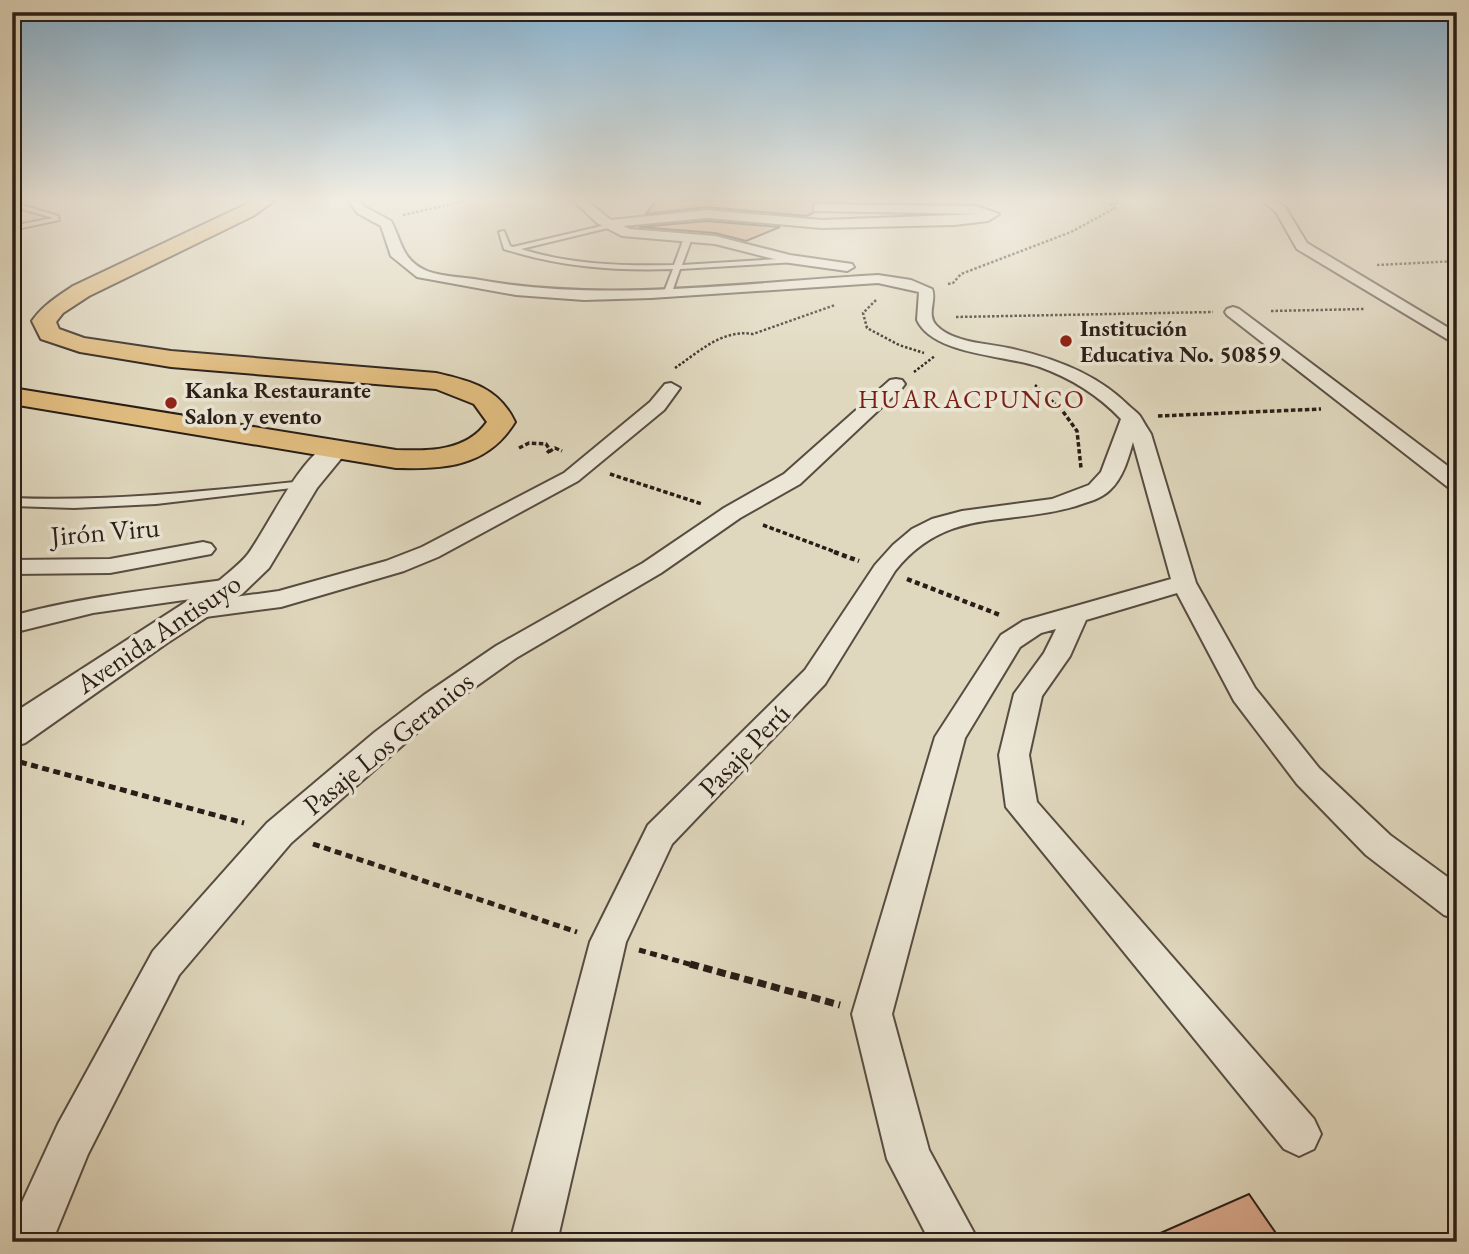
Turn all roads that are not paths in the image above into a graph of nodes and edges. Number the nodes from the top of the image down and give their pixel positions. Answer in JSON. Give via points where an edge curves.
{"nodes":[{"id":1,"x":147,"y":260,"type":"edge"},
{"id":2,"x":404,"y":260,"type":"edge"},
{"id":3,"x":551,"y":260,"type":"edge"},
{"id":4,"x":680,"y":260,"type":"edge"},
{"id":5,"x":796,"y":260,"type":"joint"},
{"id":6,"x":1323,"y":260,"type":"edge"},
{"id":7,"x":677,"y":267,"type":"junction"},
{"id":8,"x":929,"y":287,"type":"junction"},
{"id":9,"x":668,"y":292,"type":"junction"},
{"id":10,"x":1233,"y":312,"type":"road end"},
{"id":11,"x":1457,"y":340,"type":"edge"},
{"id":12,"x":896,"y":384,"type":"road end"},
{"id":13,"x":671,"y":388,"type":"road end"},
{"id":14,"x":12,"y":396,"type":"edge"},
{"id":15,"x":1131,"y":417,"type":"junction"},
{"id":16,"x":336,"y":449,"type":"junction"},
{"id":17,"x":1457,"y":483,"type":"edge"},
{"id":18,"x":305,"y":484,"type":"junction"},
{"id":19,"x":12,"y":502,"type":"edge"},
{"id":20,"x":202,"y":549,"type":"dead end"},
{"id":21,"x":12,"y":567,"type":"edge"},
{"id":22,"x":1184,"y":583,"type":"junction"},
{"id":23,"x":231,"y":587,"type":"junction"},
{"id":24,"x":198,"y":610,"type":"junction"},
{"id":25,"x":1076,"y":615,"type":"junction"},
{"id":26,"x":12,"y":625,"type":"edge"},
{"id":27,"x":12,"y":733,"type":"edge"},
{"id":28,"x":1457,"y":904,"type":"edge"},
{"id":29,"x":1299,"y":1135,"type":"dead end"},
{"id":30,"x":28,"y":1242,"type":"edge"},
{"id":31,"x":533,"y":1242,"type":"edge"},
{"id":32,"x":956,"y":1242,"type":"edge"}],
"edges":[{"from":1,"to":16,"type":"highway","via":[[55,308],[44,321],[49,334],[80,345],[171,359],[436,381],[475,392],[489,401],[501,422],[489,440],[450,456],[396,458]]},
{"from":2,"to":9,"type":"street","via":[[434,278],[516,291],[584,295]]},
{"from":3,"to":7,"type":"lane"},
{"from":4,"to":7,"type":"lane"},
{"from":5,"to":7,"type":"lane"},
{"from":5,"to":8,"type":"street","via":[[925,275],[934,279]]},
{"from":6,"to":11,"type":"street"},
{"from":7,"to":9,"type":"lane"},
{"from":8,"to":9,"type":"street","via":[[878,279]]},
{"from":8,"to":15,"type":"street","via":[[927,326],[950,349],[1034,359],[1107,396]]},
{"from":10,"to":17,"type":"street"},
{"from":12,"to":30,"type":"street","name":"Pasaje Los Geranios","via":[[792,479],[652,568],[506,652],[434,702],[279,833],[166,963],[73,1139]]},
{"from":13,"to":24,"type":"street","via":[[657,406],[582,469],[430,552],[281,599]]},
{"from":14,"to":16,"type":"highway"},
{"from":15,"to":22,"type":"street","via":[[1141,434]]},
{"from":15,"to":31,"type":"street","name":"Pasaje Perú","via":[[1104,484],[1088,494],[1059,505],[967,516],[930,527],[910,540],[882,570],[815,677],[660,835],[608,942]]},
{"from":16,"to":18,"type":"street","name":"Avenida Antisuyo"},
{"from":18,"to":19,"type":"lane","via":[[156,500]]},
{"from":18,"to":23,"type":"street","name":"Avenida Antisuyo","via":[[258,562]]},
{"from":20,"to":21,"type":"street","name":"Jirón Viru","via":[[110,566]]},
{"from":22,"to":25,"type":"street"},
{"from":22,"to":28,"type":"street","via":[[1244,694],[1308,776],[1378,845]]},
{"from":23,"to":24,"type":"street","name":"Avenida Antisuyo"},
{"from":23,"to":26,"type":"street","via":[[82,609]]},
{"from":24,"to":27,"type":"street","name":"Avenida Antisuyo"},
{"from":25,"to":29,"type":"street","via":[[1056,656],[1028,694],[1014,755],[1022,807]]},
{"from":25,"to":32,"type":"street","via":[[1032,627],[1010,641],[950,737],[872,1014],[909,1159]]}]}
